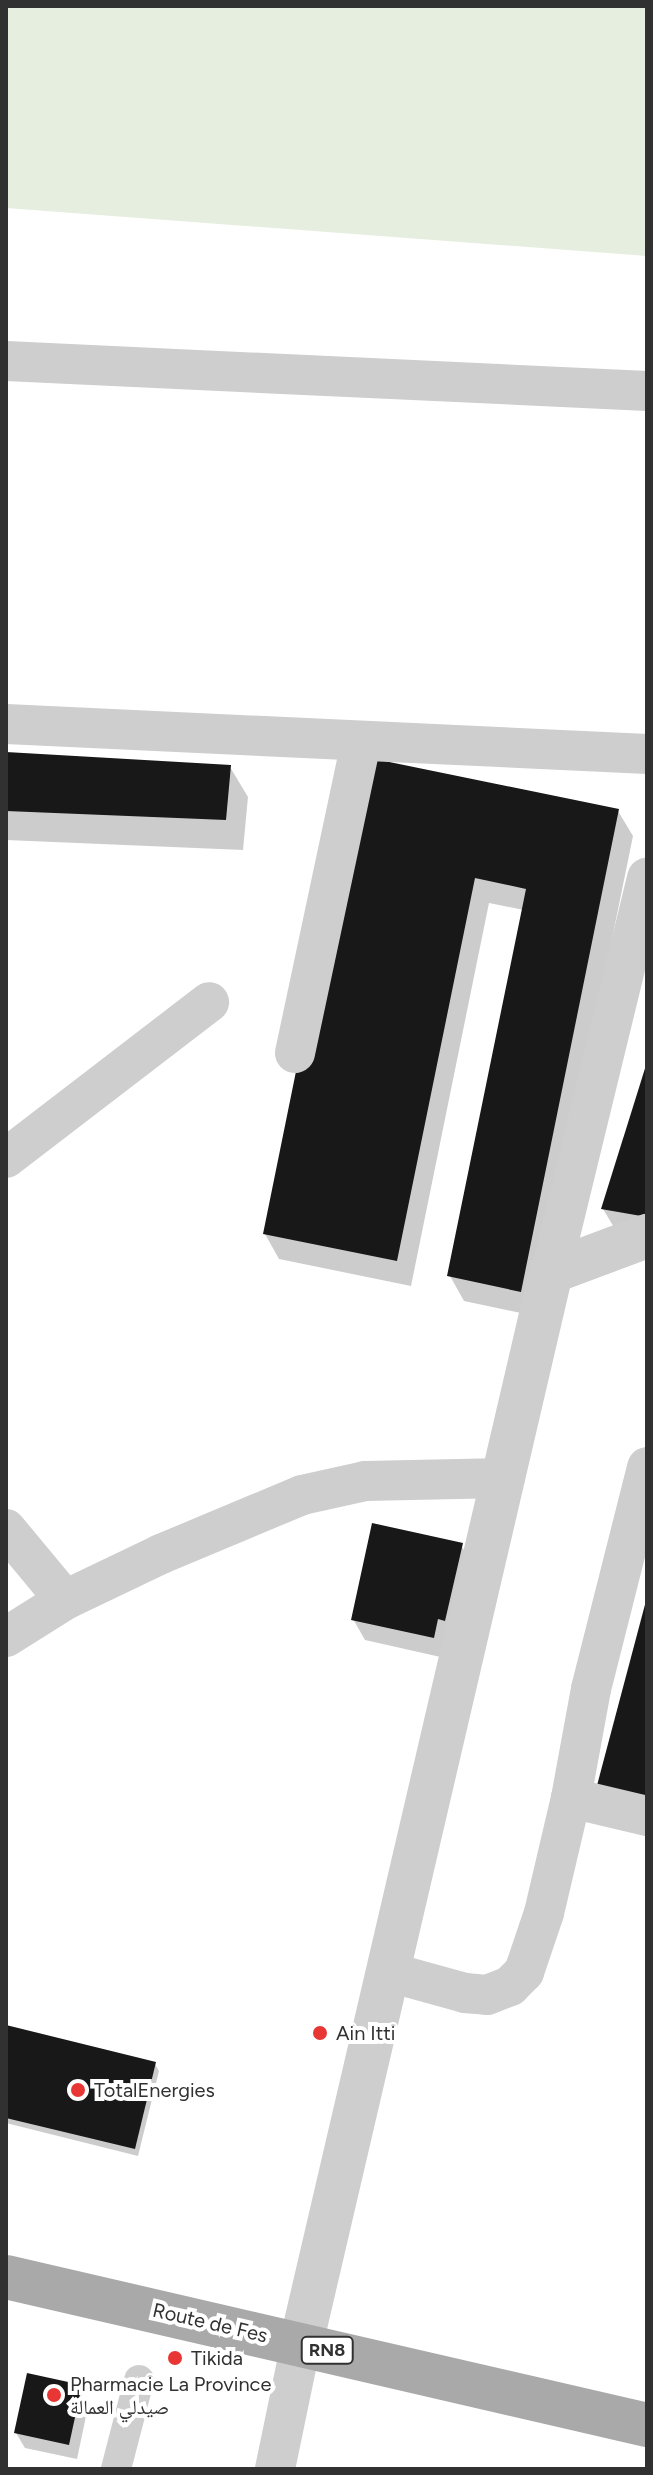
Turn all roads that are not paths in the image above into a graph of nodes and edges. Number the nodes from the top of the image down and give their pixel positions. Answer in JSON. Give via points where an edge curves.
{"nodes":[{"id":1,"x":6,"y":361,"type":"edge"},
{"id":2,"x":647,"y":391,"type":"edge"},
{"id":3,"x":6,"y":724,"type":"edge"},
{"id":4,"x":361,"y":742,"type":"junction"},
{"id":5,"x":647,"y":754,"type":"edge"},
{"id":6,"x":647,"y":878,"type":"edge"},
{"id":7,"x":209,"y":1002,"type":"dead end"},
{"id":8,"x":295,"y":1053,"type":"dead end"},
{"id":9,"x":6,"y":1158,"type":"edge"},
{"id":10,"x":647,"y":1236,"type":"edge"},
{"id":11,"x":551,"y":1272,"type":"junction"},
{"id":12,"x":647,"y":1467,"type":"edge"},
{"id":13,"x":505,"y":1478,"type":"junction"},
{"id":14,"x":6,"y":1529,"type":"edge"},
{"id":15,"x":65,"y":1600,"type":"junction"},
{"id":16,"x":6,"y":1637,"type":"edge"},
{"id":17,"x":571,"y":1798,"type":"junction"},
{"id":18,"x":647,"y":1816,"type":"edge"},
{"id":19,"x":389,"y":1972,"type":"junction"},
{"id":20,"x":6,"y":2277,"type":"edge"},
{"id":21,"x":301,"y":2344,"type":"junction"},
{"id":22,"x":139,"y":2380,"type":"dead end"},
{"id":23,"x":647,"y":2425,"type":"edge"},
{"id":24,"x":116,"y":2469,"type":"edge"},
{"id":25,"x":275,"y":2469,"type":"edge"}],
"edges":[{"from":1,"to":2,"type":"street"},
{"from":3,"to":4,"type":"street"},
{"from":4,"to":5,"type":"street"},
{"from":4,"to":8,"type":"street"},
{"from":6,"to":11,"type":"street"},
{"from":7,"to":9,"type":"street"},
{"from":10,"to":11,"type":"street"},
{"from":11,"to":13,"type":"street"},
{"from":12,"to":17,"type":"street","via":[[591,1689]]},
{"from":13,"to":15,"type":"street","via":[[365,1481],[302,1495]]},
{"from":13,"to":19,"type":"street"},
{"from":14,"to":15,"type":"street"},
{"from":15,"to":16,"type":"street"},
{"from":17,"to":18,"type":"street"},
{"from":17,"to":19,"type":"street","via":[[544,1913],[524,1972],[510,1986],[487,1995],[465,1993]]},
{"from":19,"to":21,"type":"street"},
{"from":20,"to":21,"type":"main road","name":"Route de Fes","number":"RN8"},
{"from":21,"to":23,"type":"main road","name":"Route de Fes","number":"RN8"},
{"from":21,"to":25,"type":"street"},
{"from":22,"to":24,"type":"street"}]}
